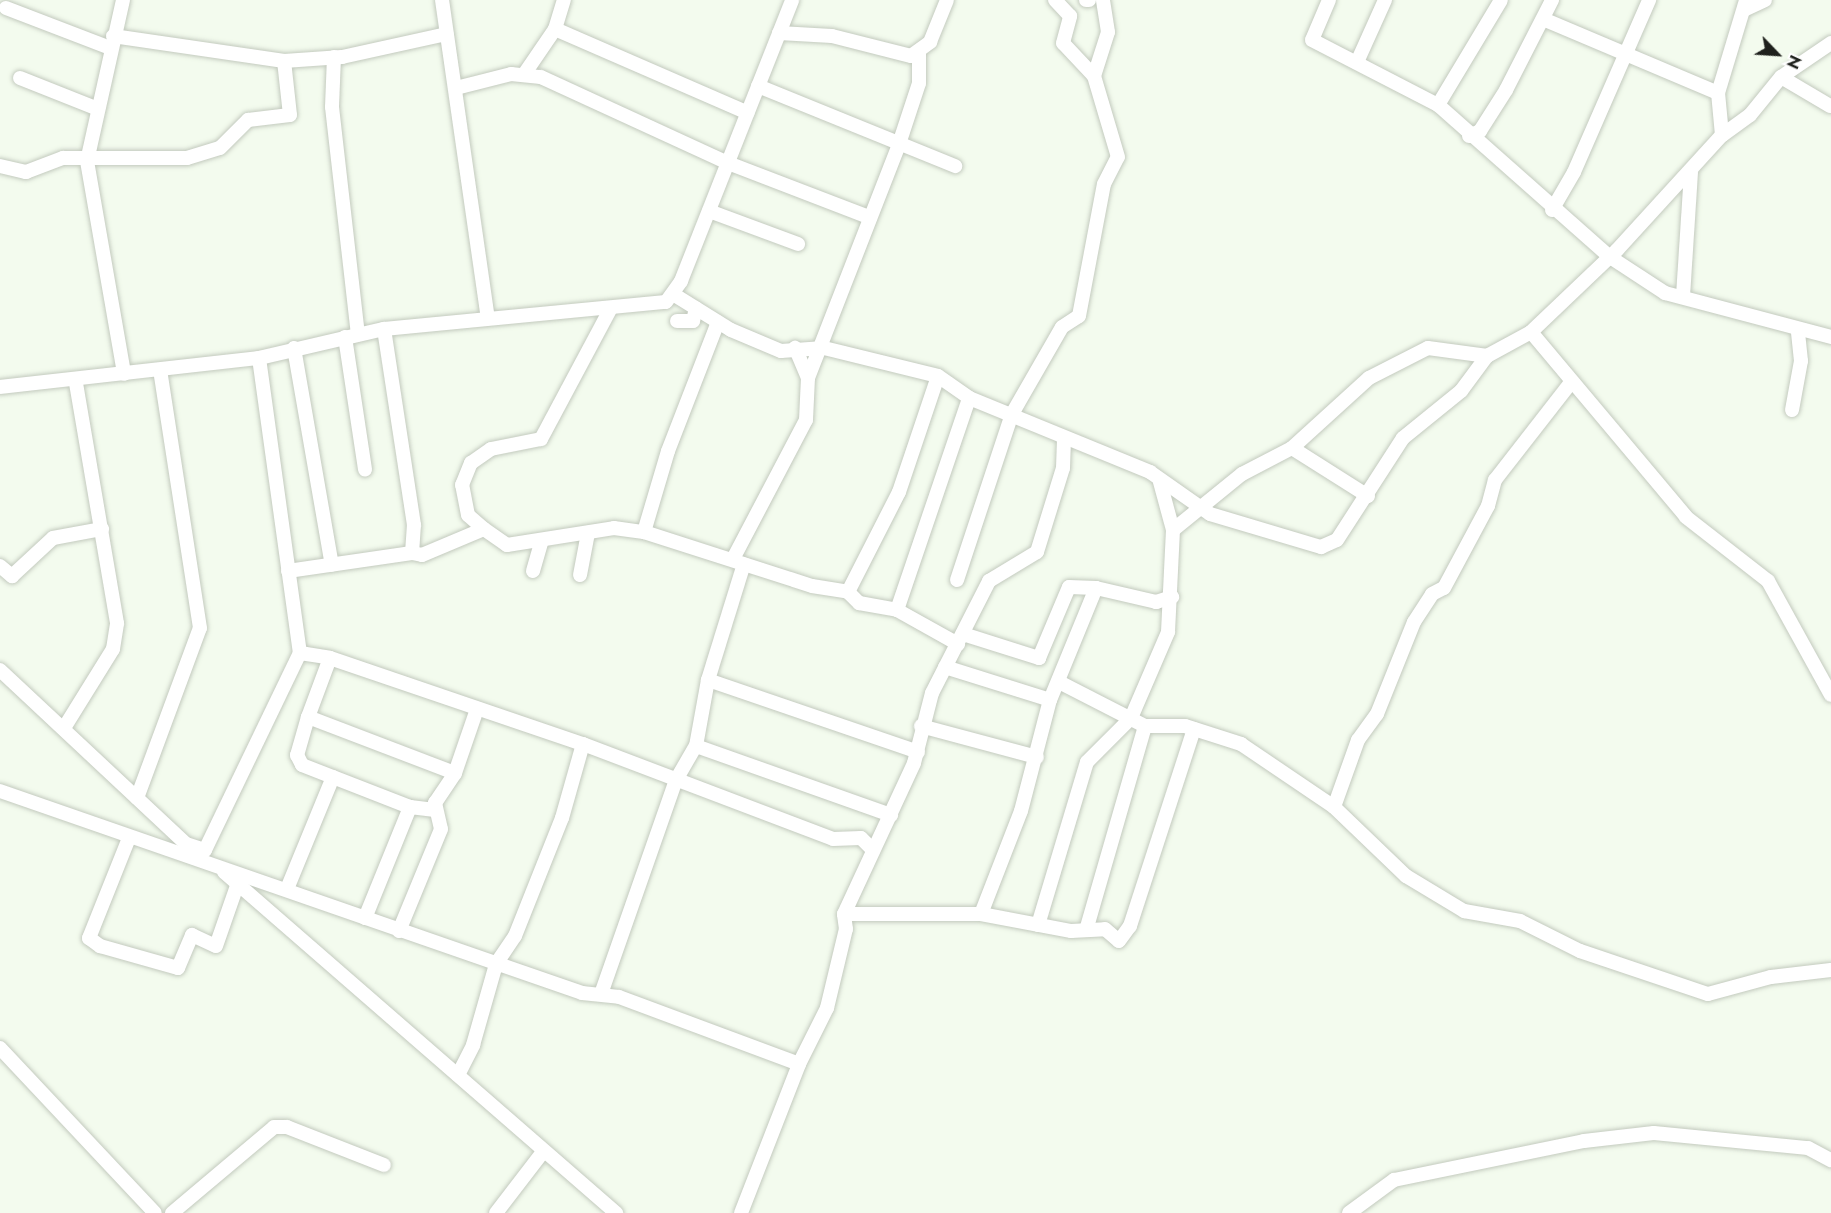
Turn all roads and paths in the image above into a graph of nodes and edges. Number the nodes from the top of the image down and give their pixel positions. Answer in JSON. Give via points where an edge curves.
{"nodes":[{"id":1,"x":123,"y":0,"type":"edge"},
{"id":2,"x":442,"y":0,"type":"edge"},
{"id":3,"x":564,"y":0,"type":"edge"},
{"id":4,"x":792,"y":0,"type":"edge"},
{"id":5,"x":947,"y":0,"type":"edge"},
{"id":6,"x":1103,"y":0,"type":"edge"},
{"id":7,"x":1329,"y":0,"type":"edge"},
{"id":8,"x":1385,"y":0,"type":"edge"},
{"id":9,"x":1501,"y":0,"type":"edge"},
{"id":10,"x":1552,"y":0,"type":"edge"},
{"id":11,"x":1649,"y":0,"type":"edge"},
{"id":12,"x":1765,"y":0,"type":"edge"},
{"id":13,"x":1061,"y":2,"type":"edge"},
{"id":14,"x":1745,"y":5,"type":"edge"},
{"id":15,"x":6,"y":8,"type":"dead end"},
{"id":16,"x":1543,"y":19,"type":"junction"},
{"id":17,"x":555,"y":29,"type":"junction"},
{"id":18,"x":779,"y":33,"type":"junction"},
{"id":19,"x":447,"y":34,"type":"junction"},
{"id":20,"x":112,"y":42,"type":"junction"},
{"id":21,"x":1831,"y":43,"type":"edge"},
{"id":22,"x":919,"y":54,"type":"junction"},
{"id":23,"x":1622,"y":56,"type":"junction"},
{"id":24,"x":334,"y":57,"type":"junction"},
{"id":25,"x":1358,"y":60,"type":"junction"},
{"id":26,"x":284,"y":61,"type":"junction"},
{"id":27,"x":525,"y":73,"type":"junction"},
{"id":28,"x":1094,"y":76,"type":"junction"},
{"id":29,"x":1781,"y":77,"type":"junction"},
{"id":30,"x":20,"y":78,"type":"dead end"},
{"id":31,"x":758,"y":86,"type":"junction"},
{"id":32,"x":456,"y":88,"type":"junction"},
{"id":33,"x":1718,"y":93,"type":"junction"},
{"id":34,"x":1438,"y":105,"type":"junction"},
{"id":35,"x":1830,"y":106,"type":"edge"},
{"id":36,"x":98,"y":109,"type":"junction"},
{"id":37,"x":748,"y":113,"type":"junction"},
{"id":38,"x":1722,"y":135,"type":"junction"},
{"id":39,"x":1469,"y":136,"type":"junction"},
{"id":40,"x":899,"y":144,"type":"junction"},
{"id":41,"x":87,"y":161,"type":"junction"},
{"id":42,"x":728,"y":163,"type":"junction"},
{"id":43,"x":0,"y":166,"type":"edge"},
{"id":44,"x":955,"y":166,"type":"dead end"},
{"id":45,"x":1691,"y":172,"type":"junction"},
{"id":46,"x":1552,"y":210,"type":"junction"},
{"id":47,"x":709,"y":211,"type":"junction"},
{"id":48,"x":869,"y":217,"type":"junction"},
{"id":49,"x":798,"y":244,"type":"dead end"},
{"id":50,"x":1610,"y":257,"type":"junction"},
{"id":51,"x":674,"y":294,"type":"junction"},
{"id":52,"x":1683,"y":296,"type":"junction"},
{"id":53,"x":696,"y":308,"type":"junction"},
{"id":54,"x":610,"y":310,"type":"junction"},
{"id":55,"x":488,"y":318,"type":"junction"},
{"id":56,"x":677,"y":321,"type":"dead end"},
{"id":57,"x":718,"y":322,"type":"junction"},
{"id":58,"x":384,"y":329,"type":"junction"},
{"id":59,"x":1798,"y":330,"type":"junction"},
{"id":60,"x":1531,"y":332,"type":"junction"},
{"id":61,"x":352,"y":336,"type":"junction"},
{"id":62,"x":1831,"y":337,"type":"edge"},
{"id":63,"x":294,"y":348,"type":"junction"},
{"id":64,"x":795,"y":348,"type":"junction"},
{"id":65,"x":824,"y":348,"type":"junction"},
{"id":66,"x":1487,"y":356,"type":"junction"},
{"id":67,"x":259,"y":358,"type":"junction"},
{"id":68,"x":160,"y":370,"type":"junction"},
{"id":69,"x":124,"y":374,"type":"junction"},
{"id":70,"x":938,"y":376,"type":"junction"},
{"id":71,"x":808,"y":378,"type":"junction"},
{"id":72,"x":1572,"y":381,"type":"junction"},
{"id":73,"x":76,"y":382,"type":"junction"},
{"id":74,"x":0,"y":387,"type":"edge"},
{"id":75,"x":969,"y":398,"type":"junction"},
{"id":76,"x":1792,"y":410,"type":"dead end"},
{"id":77,"x":1012,"y":414,"type":"junction"},
{"id":78,"x":1064,"y":438,"type":"junction"},
{"id":79,"x":1292,"y":448,"type":"junction"},
{"id":80,"x":364,"y":469,"type":"dead end"},
{"id":81,"x":1160,"y":482,"type":"junction"},
{"id":82,"x":1368,"y":496,"type":"junction"},
{"id":83,"x":1203,"y":507,"type":"junction"},
{"id":84,"x":102,"y":529,"type":"junction"},
{"id":85,"x":484,"y":529,"type":"junction"},
{"id":86,"x":1173,"y":530,"type":"junction"},
{"id":87,"x":644,"y":532,"type":"junction"},
{"id":88,"x":588,"y":533,"type":"junction"},
{"id":89,"x":542,"y":540,"type":"junction"},
{"id":90,"x":412,"y":553,"type":"junction"},
{"id":91,"x":739,"y":561,"type":"junction"},
{"id":92,"x":332,"y":565,"type":"junction"},
{"id":93,"x":0,"y":566,"type":"edge"},
{"id":94,"x":288,"y":571,"type":"junction"},
{"id":95,"x":533,"y":571,"type":"dead end"},
{"id":96,"x":580,"y":575,"type":"dead end"},
{"id":97,"x":957,"y":580,"type":"dead end"},
{"id":98,"x":1096,"y":588,"type":"junction"},
{"id":99,"x":848,"y":592,"type":"junction"},
{"id":100,"x":1172,"y":597,"type":"junction"},
{"id":101,"x":897,"y":610,"type":"junction"},
{"id":102,"x":961,"y":639,"type":"junction"},
{"id":103,"x":300,"y":653,"type":"junction"},
{"id":104,"x":330,"y":658,"type":"junction"},
{"id":105,"x":945,"y":667,"type":"junction"},
{"id":106,"x":0,"y":670,"type":"edge"},
{"id":107,"x":708,"y":680,"type":"junction"},
{"id":108,"x":1059,"y":682,"type":"junction"},
{"id":109,"x":1831,"y":695,"type":"edge"},
{"id":110,"x":1050,"y":700,"type":"junction"},
{"id":111,"x":477,"y":710,"type":"junction"},
{"id":112,"x":308,"y":717,"type":"junction"},
{"id":113,"x":1131,"y":718,"type":"junction"},
{"id":114,"x":921,"y":726,"type":"junction"},
{"id":115,"x":1145,"y":726,"type":"junction"},
{"id":116,"x":64,"y":728,"type":"junction"},
{"id":117,"x":1194,"y":729,"type":"junction"},
{"id":118,"x":582,"y":744,"type":"junction"},
{"id":119,"x":696,"y":746,"type":"junction"},
{"id":120,"x":918,"y":752,"type":"junction"},
{"id":121,"x":1037,"y":757,"type":"junction"},
{"id":122,"x":455,"y":773,"type":"junction"},
{"id":123,"x":333,"y":777,"type":"junction"},
{"id":124,"x":676,"y":780,"type":"junction"},
{"id":125,"x":0,"y":791,"type":"edge"},
{"id":126,"x":137,"y":798,"type":"junction"},
{"id":127,"x":410,"y":807,"type":"junction"},
{"id":128,"x":1334,"y":807,"type":"junction"},
{"id":129,"x":433,"y":810,"type":"junction"},
{"id":130,"x":891,"y":815,"type":"junction"},
{"id":131,"x":129,"y":838,"type":"junction"},
{"id":132,"x":873,"y":850,"type":"junction"},
{"id":133,"x":214,"y":865,"type":"junction"},
{"id":134,"x":238,"y":883,"type":"junction"},
{"id":135,"x":287,"y":889,"type":"junction"},
{"id":136,"x":844,"y":914,"type":"junction"},
{"id":137,"x":981,"y":914,"type":"junction"},
{"id":138,"x":365,"y":918,"type":"junction"},
{"id":139,"x":1038,"y":925,"type":"junction"},
{"id":140,"x":1087,"y":927,"type":"junction"},
{"id":141,"x":399,"y":931,"type":"junction"},
{"id":142,"x":496,"y":964,"type":"junction"},
{"id":143,"x":1831,"y":970,"type":"edge"},
{"id":144,"x":601,"y":994,"type":"junction"},
{"id":145,"x":0,"y":1048,"type":"edge"},
{"id":146,"x":799,"y":1064,"type":"junction"},
{"id":147,"x":458,"y":1076,"type":"junction"},
{"id":148,"x":542,"y":1153,"type":"junction"},
{"id":149,"x":1831,"y":1160,"type":"edge"},
{"id":150,"x":384,"y":1165,"type":"dead end"},
{"id":151,"x":610,"y":1210,"type":"edge"},
{"id":152,"x":155,"y":1213,"type":"edge"},
{"id":153,"x":172,"y":1213,"type":"edge"},
{"id":154,"x":496,"y":1213,"type":"edge"},
{"id":155,"x":741,"y":1213,"type":"edge"},
{"id":156,"x":1349,"y":1213,"type":"edge"}],
"edges":[{"from":1,"to":20,"type":"street"},
{"from":2,"to":19,"type":"street"},
{"from":3,"to":17,"type":"street"},
{"from":4,"to":18,"type":"street"},
{"from":5,"to":22,"type":"street","via":[[930,42]]},
{"from":6,"to":28,"type":"street","via":[[1108,32]]},
{"from":7,"to":25,"type":"street","via":[[1312,40]]},
{"from":8,"to":25,"type":"street"},
{"from":9,"to":34,"type":"street"},
{"from":10,"to":16,"type":"street"},
{"from":11,"to":23,"type":"street"},
{"from":12,"to":14,"type":"street"},
{"from":13,"to":28,"type":"street","via":[[1070,16],[1063,43]]},
{"from":14,"to":33,"type":"street"},
{"from":15,"to":20,"type":"street"},
{"from":16,"to":23,"type":"street"},
{"from":16,"to":39,"type":"street","via":[[1506,90],[1480,131]]},
{"from":17,"to":27,"type":"street"},
{"from":17,"to":37,"type":"street"},
{"from":18,"to":22,"type":"street","via":[[832,36],[899,55]]},
{"from":18,"to":31,"type":"street"},
{"from":19,"to":24,"type":"street"},
{"from":19,"to":32,"type":"street"},
{"from":20,"to":26,"type":"street"},
{"from":20,"to":36,"type":"street"},
{"from":21,"to":29,"type":"street"},
{"from":22,"to":40,"type":"street","via":[[919,83]]},
{"from":23,"to":33,"type":"street"},
{"from":23,"to":46,"type":"street","via":[[1574,172]]},
{"from":24,"to":26,"type":"street"},
{"from":24,"to":61,"type":"street","via":[[332,106]]},
{"from":25,"to":34,"type":"street"},
{"from":26,"to":41,"type":"street","via":[[290,115],[248,120],[220,148],[187,158]]},
{"from":27,"to":32,"type":"street"},
{"from":27,"to":42,"type":"street","via":[[582,94]]},
{"from":28,"to":77,"type":"street","via":[[1118,157],[1104,184],[1079,316],[1062,327]]},
{"from":29,"to":35,"type":"street"},
{"from":29,"to":38,"type":"street","via":[[1750,115]]},
{"from":30,"to":36,"type":"street"},
{"from":31,"to":37,"type":"street"},
{"from":31,"to":40,"type":"street"},
{"from":32,"to":55,"type":"street"},
{"from":33,"to":38,"type":"street"},
{"from":34,"to":39,"type":"street"},
{"from":36,"to":41,"type":"street"},
{"from":37,"to":42,"type":"street"},
{"from":38,"to":45,"type":"street"},
{"from":39,"to":46,"type":"street"},
{"from":40,"to":44,"type":"street"},
{"from":40,"to":48,"type":"street"},
{"from":41,"to":43,"type":"street","via":[[63,158],[26,172]]},
{"from":41,"to":69,"type":"street"},
{"from":42,"to":47,"type":"street"},
{"from":42,"to":48,"type":"street"},
{"from":45,"to":50,"type":"street"},
{"from":45,"to":52,"type":"street"},
{"from":46,"to":50,"type":"street"},
{"from":47,"to":49,"type":"street"},
{"from":47,"to":51,"type":"street"},
{"from":48,"to":65,"type":"street","via":[[855,267],[830,312]]},
{"from":50,"to":52,"type":"street","via":[[1665,292]]},
{"from":50,"to":60,"type":"street"},
{"from":51,"to":53,"type":"street"},
{"from":51,"to":54,"type":"street","via":[[656,306]]},
{"from":52,"to":59,"type":"street"},
{"from":53,"to":56,"type":"street","via":[[693,321]]},
{"from":53,"to":57,"type":"street"},
{"from":54,"to":55,"type":"street"},
{"from":54,"to":85,"type":"street","via":[[541,439],[491,449],[471,463],[462,485],[468,515]]},
{"from":55,"to":58,"type":"street"},
{"from":57,"to":64,"type":"street","via":[[781,351]]},
{"from":57,"to":87,"type":"street","via":[[668,451]]},
{"from":58,"to":61,"type":"street"},
{"from":58,"to":90,"type":"street","via":[[414,525]]},
{"from":59,"to":62,"type":"street"},
{"from":59,"to":76,"type":"street","via":[[1801,361]]},
{"from":60,"to":66,"type":"street"},
{"from":60,"to":72,"type":"street"},
{"from":61,"to":63,"type":"street"},
{"from":61,"to":80,"type":"street"},
{"from":63,"to":67,"type":"street"},
{"from":63,"to":92,"type":"street"},
{"from":64,"to":65,"type":"street"},
{"from":64,"to":71,"type":"street"},
{"from":65,"to":70,"type":"street"},
{"from":65,"to":71,"type":"street"},
{"from":66,"to":79,"type":"street","via":[[1428,348],[1369,378]]},
{"from":66,"to":82,"type":"street","via":[[1461,391],[1404,438]]},
{"from":67,"to":68,"type":"street"},
{"from":67,"to":94,"type":"street"},
{"from":68,"to":69,"type":"street"},
{"from":68,"to":126,"type":"street","via":[[200,628]]},
{"from":69,"to":73,"type":"street"},
{"from":70,"to":75,"type":"street"},
{"from":70,"to":99,"type":"street","via":[[898,492]]},
{"from":71,"to":91,"type":"street","via":[[806,420]]},
{"from":72,"to":109,"type":"street","via":[[1686,517],[1768,581]]},
{"from":72,"to":128,"type":"street","via":[[1495,480],[1444,588],[1432,594],[1414,622],[1377,714],[1358,740]]},
{"from":73,"to":74,"type":"street"},
{"from":73,"to":84,"type":"street"},
{"from":75,"to":77,"type":"street"},
{"from":75,"to":101,"type":"street"},
{"from":77,"to":78,"type":"street"},
{"from":77,"to":97,"type":"street"},
{"from":78,"to":81,"type":"street","via":[[1150,472]]},
{"from":78,"to":102,"type":"street","via":[[1064,468],[1036,552],[988,580]]},
{"from":79,"to":82,"type":"street"},
{"from":79,"to":83,"type":"street","via":[[1242,474]]},
{"from":81,"to":83,"type":"street"},
{"from":81,"to":86,"type":"street"},
{"from":82,"to":83,"type":"street","via":[[1337,540],[1321,547]]},
{"from":83,"to":86,"type":"street"},
{"from":84,"to":93,"type":"street","via":[[53,538],[12,576]]},
{"from":84,"to":116,"type":"street","via":[[117,623],[113,649]]},
{"from":85,"to":89,"type":"street","via":[[498,543]]},
{"from":85,"to":90,"type":"street","via":[[422,555]]},
{"from":86,"to":100,"type":"street"},
{"from":87,"to":88,"type":"street"},
{"from":87,"to":91,"type":"street"},
{"from":88,"to":89,"type":"street"},
{"from":88,"to":96,"type":"street"},
{"from":89,"to":95,"type":"street"},
{"from":90,"to":92,"type":"street"},
{"from":91,"to":99,"type":"street"},
{"from":91,"to":107,"type":"street"},
{"from":92,"to":94,"type":"street"},
{"from":94,"to":103,"type":"street"},
{"from":98,"to":100,"type":"street","via":[[1156,603]]},
{"from":98,"to":102,"type":"street","via":[[1069,587],[1040,658]]},
{"from":98,"to":108,"type":"street"},
{"from":99,"to":101,"type":"street","via":[[859,603]]},
{"from":100,"to":113,"type":"street","via":[[1168,632]]},
{"from":101,"to":102,"type":"street"},
{"from":102,"to":105,"type":"street"},
{"from":103,"to":104,"type":"street"},
{"from":103,"to":126,"type":"street","via":[[206,850],[186,844]]},
{"from":104,"to":111,"type":"street"},
{"from":104,"to":112,"type":"street"},
{"from":105,"to":110,"type":"street"},
{"from":105,"to":114,"type":"street"},
{"from":106,"to":116,"type":"street"},
{"from":107,"to":119,"type":"street"},
{"from":107,"to":120,"type":"street"},
{"from":108,"to":110,"type":"street"},
{"from":108,"to":113,"type":"street"},
{"from":110,"to":121,"type":"street"},
{"from":111,"to":118,"type":"street"},
{"from":111,"to":122,"type":"street"},
{"from":112,"to":122,"type":"street"},
{"from":112,"to":123,"type":"street","via":[[298,760]]},
{"from":113,"to":115,"type":"street"},
{"from":113,"to":139,"type":"street","via":[[1087,762]]},
{"from":114,"to":120,"type":"street"},
{"from":114,"to":121,"type":"street"},
{"from":115,"to":117,"type":"street"},
{"from":115,"to":140,"type":"street"},
{"from":116,"to":126,"type":"street"},
{"from":117,"to":128,"type":"street","via":[[1241,744]]},
{"from":117,"to":140,"type":"street","via":[[1130,926],[1119,941],[1105,929]]},
{"from":118,"to":124,"type":"street"},
{"from":118,"to":142,"type":"street","via":[[562,818],[515,936]]},
{"from":119,"to":124,"type":"street"},
{"from":119,"to":130,"type":"street"},
{"from":120,"to":130,"type":"street"},
{"from":121,"to":137,"type":"street"},
{"from":122,"to":129,"type":"street"},
{"from":123,"to":127,"type":"street"},
{"from":123,"to":135,"type":"street"},
{"from":124,"to":132,"type":"street","via":[[833,839],[861,838]]},
{"from":124,"to":144,"type":"street"},
{"from":125,"to":131,"type":"street"},
{"from":127,"to":129,"type":"street"},
{"from":127,"to":138,"type":"street"},
{"from":128,"to":143,"type":"street","via":[[1406,876],[1464,911],[1520,921],[1580,951],[1682,990],[1708,994],[1771,977]]},
{"from":129,"to":141,"type":"street","via":[[441,829]]},
{"from":130,"to":132,"type":"street"},
{"from":131,"to":133,"type":"street"},
{"from":131,"to":134,"type":"street","via":[[89,938],[100,946],[178,968],[192,935],[216,946]]},
{"from":132,"to":136,"type":"street"},
{"from":133,"to":134,"type":"street"},
{"from":133,"to":135,"type":"street"},
{"from":134,"to":147,"type":"street"},
{"from":135,"to":138,"type":"street"},
{"from":136,"to":137,"type":"street"},
{"from":136,"to":146,"type":"street","via":[[846,929],[827,1008]]},
{"from":137,"to":139,"type":"street"},
{"from":138,"to":141,"type":"street"},
{"from":139,"to":140,"type":"street","via":[[1071,931]]},
{"from":141,"to":142,"type":"street"},
{"from":142,"to":144,"type":"street"},
{"from":142,"to":147,"type":"street"},
{"from":144,"to":146,"type":"street"},
{"from":145,"to":152,"type":"street"},
{"from":146,"to":155,"type":"street"},
{"from":147,"to":148,"type":"street"},
{"from":148,"to":151,"type":"street"},
{"from":148,"to":154,"type":"street"},
{"from":149,"to":156,"type":"street","via":[[1808,1148],[1654,1133],[1584,1141],[1394,1180]]},
{"from":150,"to":153,"type":"street","via":[[286,1126],[274,1127]]}]}
